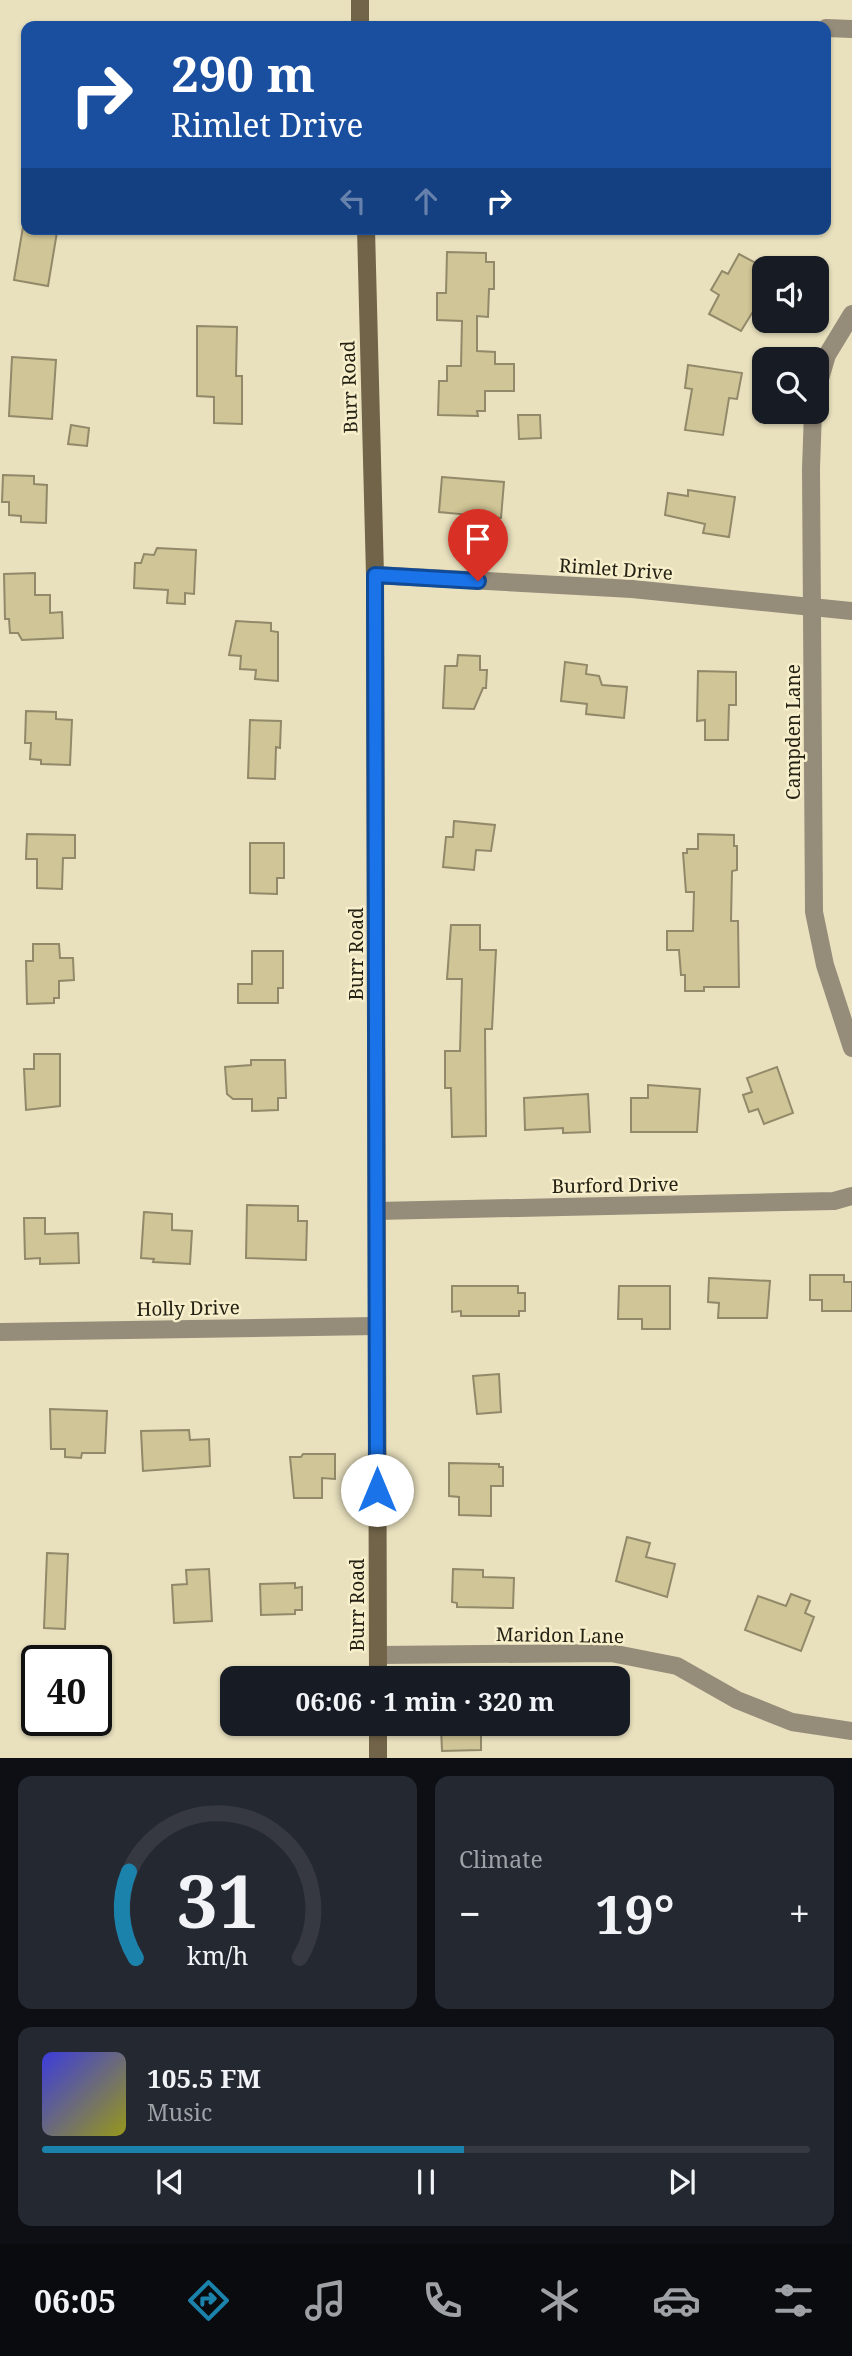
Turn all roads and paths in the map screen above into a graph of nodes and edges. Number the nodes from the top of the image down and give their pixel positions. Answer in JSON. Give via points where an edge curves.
{"nodes":[{"id":1,"x":359,"y":0,"type":"edge"},
{"id":2,"x":360,"y":21,"type":"edge"},
{"id":3,"x":831,"y":29,"type":"edge"},
{"id":4,"x":852,"y":29,"type":"edge"},
{"id":5,"x":366,"y":235,"type":"edge"},
{"id":6,"x":852,"y":314,"type":"edge"},
{"id":7,"x":829,"y":352,"type":"edge"},
{"id":8,"x":813,"y":424,"type":"edge"},
{"id":9,"x":375,"y":575,"type":"junction"},
{"id":10,"x":814,"y":610,"type":"junction"},
{"id":11,"x":852,"y":611,"type":"edge"},
{"id":12,"x":852,"y":1048,"type":"edge"},
{"id":13,"x":852,"y":1196,"type":"edge"},
{"id":14,"x":377,"y":1211,"type":"junction"},
{"id":15,"x":376,"y":1326,"type":"junction"},
{"id":16,"x":0,"y":1332,"type":"edge"},
{"id":17,"x":378,"y":1655,"type":"junction"},
{"id":18,"x":378,"y":1666,"type":"edge"},
{"id":19,"x":852,"y":1731,"type":"edge"},
{"id":20,"x":378,"y":1736,"type":"edge"},
{"id":21,"x":378,"y":1758,"type":"edge"}],
"edges":[{"from":1,"to":2,"type":"street"},
{"from":3,"to":4,"type":"street"},
{"from":5,"to":9,"type":"street","name":"Burr Road"},
{"from":6,"to":7,"type":"street"},
{"from":8,"to":10,"type":"street","name":"Campden Lane"},
{"from":9,"to":10,"type":"street","name":"Rimlet Drive","via":[[632,589]]},
{"from":9,"to":14,"type":"street","name":"Burr Road"},
{"from":10,"to":11,"type":"street","name":"Rimlet Drive"},
{"from":10,"to":12,"type":"street","name":"Campden Lane","via":[[814,912],[825,965]]},
{"from":13,"to":14,"type":"street","name":"Burford Drive","via":[[834,1201]]},
{"from":14,"to":15,"type":"street","name":"Burr Road"},
{"from":15,"to":16,"type":"street","name":"Holly Drive"},
{"from":15,"to":17,"type":"street","name":"Burr Road"},
{"from":17,"to":18,"type":"street","name":"Burr Road"},
{"from":17,"to":19,"type":"street","name":"Maridon Lane","via":[[611,1653],[677,1666],[737,1700],[792,1722]]},
{"from":20,"to":21,"type":"street"}]}
